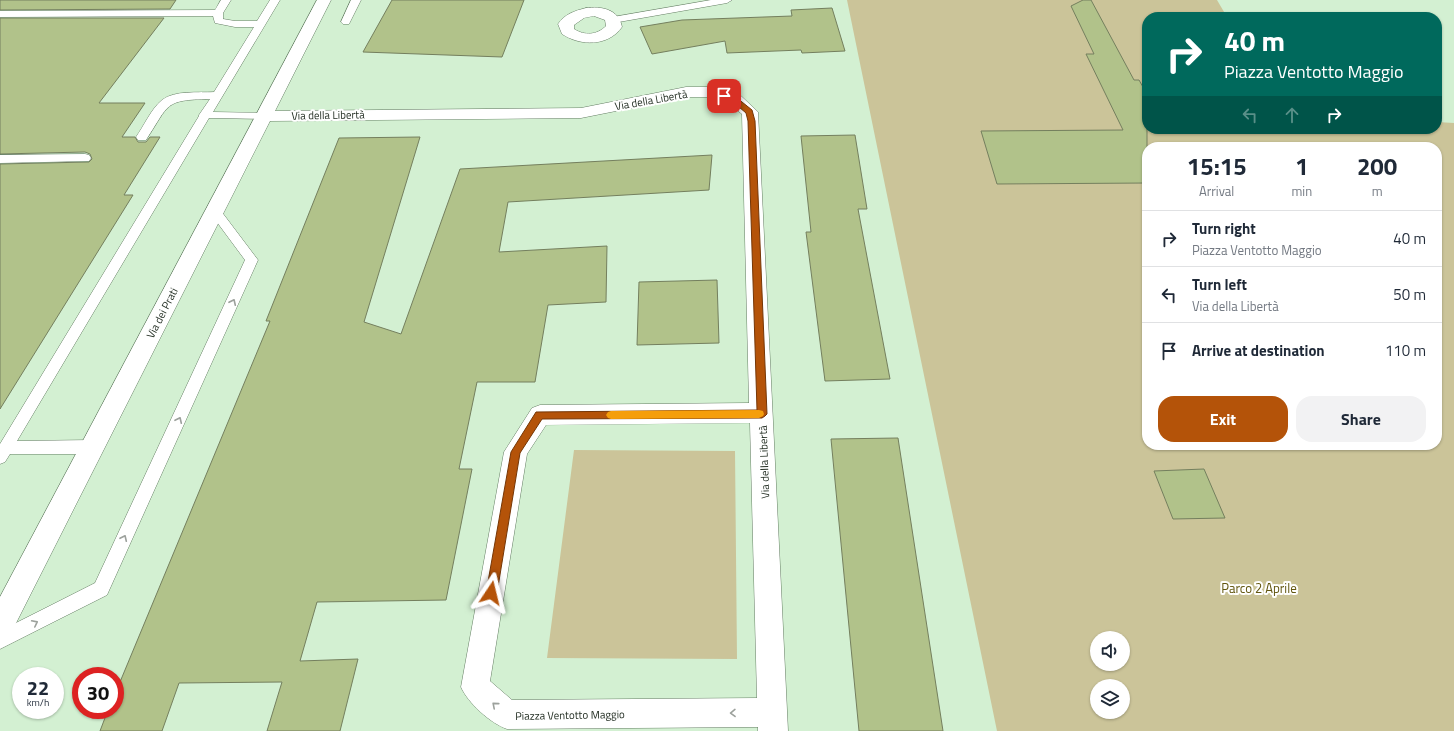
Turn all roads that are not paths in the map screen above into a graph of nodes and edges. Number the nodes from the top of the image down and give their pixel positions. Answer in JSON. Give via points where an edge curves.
{"nodes":[{"id":1,"x":226,"y":0,"type":"edge"},
{"id":2,"x":274,"y":0,"type":"edge"},
{"id":3,"x":324,"y":0,"type":"edge"},
{"id":4,"x":356,"y":0,"type":"edge"},
{"id":5,"x":727,"y":0,"type":"edge"},
{"id":6,"x":596,"y":6,"type":"edge"},
{"id":7,"x":218,"y":12,"type":"junction"},
{"id":8,"x":0,"y":14,"type":"edge"},
{"id":9,"x":614,"y":20,"type":"junction"},
{"id":10,"x":346,"y":22,"type":"dead end"},
{"id":11,"x":261,"y":24,"type":"junction"},
{"id":12,"x":217,"y":95,"type":"junction"},
{"id":13,"x":204,"y":115,"type":"junction"},
{"id":14,"x":263,"y":116,"type":"junction"},
{"id":15,"x":142,"y":137,"type":"dead end"},
{"id":16,"x":0,"y":158,"type":"edge"},
{"id":17,"x":85,"y":158,"type":"dead end"},
{"id":18,"x":214,"y":210,"type":"junction"},
{"id":19,"x":762,"y":414,"type":"junction"},
{"id":20,"x":93,"y":446,"type":"junction"},
{"id":21,"x":3,"y":452,"type":"edge"},
{"id":22,"x":0,"y":625,"type":"edge"},
{"id":23,"x":0,"y":640,"type":"edge"},
{"id":24,"x":772,"y":722,"type":"edge"}],
"edges":[{"from":1,"to":7,"type":"lane"},
{"from":2,"to":11,"type":"lane"},
{"from":3,"to":14,"type":"street","name":"Via dei Prati"},
{"from":4,"to":10,"type":"lane"},
{"from":5,"to":9,"type":"lane"},
{"from":6,"to":9,"type":"street"},
{"from":6,"to":9,"type":"street","via":[[571,17],[566,24],[567,31],[580,38],[598,38],[614,27]]},
{"from":7,"to":8,"type":"lane"},
{"from":7,"to":11,"type":"lane","via":[[218,21]]},
{"from":11,"to":12,"type":"lane"},
{"from":12,"to":13,"type":"lane"},
{"from":12,"to":15,"type":"lane","via":[[176,98],[165,103]]},
{"from":13,"to":14,"type":"lane"},
{"from":13,"to":21,"type":"lane"},
{"from":14,"to":18,"type":"street","name":"Via dei Prati"},
{"from":14,"to":19,"type":"street","name":"Via della Libertà","via":[[581,113],[686,92],[715,92],[734,100],[750,112],[751,121]]},
{"from":16,"to":17,"type":"lane"},
{"from":18,"to":20,"type":"street","name":"Via dei Prati"},
{"from":23,"to":18,"type":"lane","one_way":true,"via":[[102,589],[252,260]]},
{"from":19,"to":24,"type":"street","name":"Via della Libertà"},
{"from":24,"to":19,"type":"street","name":"Piazza Ventotto Maggio","one_way":true,"via":[[507,715],[475,687],[516,452],[540,415]]},
{"from":20,"to":21,"type":"lane"},
{"from":20,"to":22,"type":"street","name":"Via dei Prati"}]}
